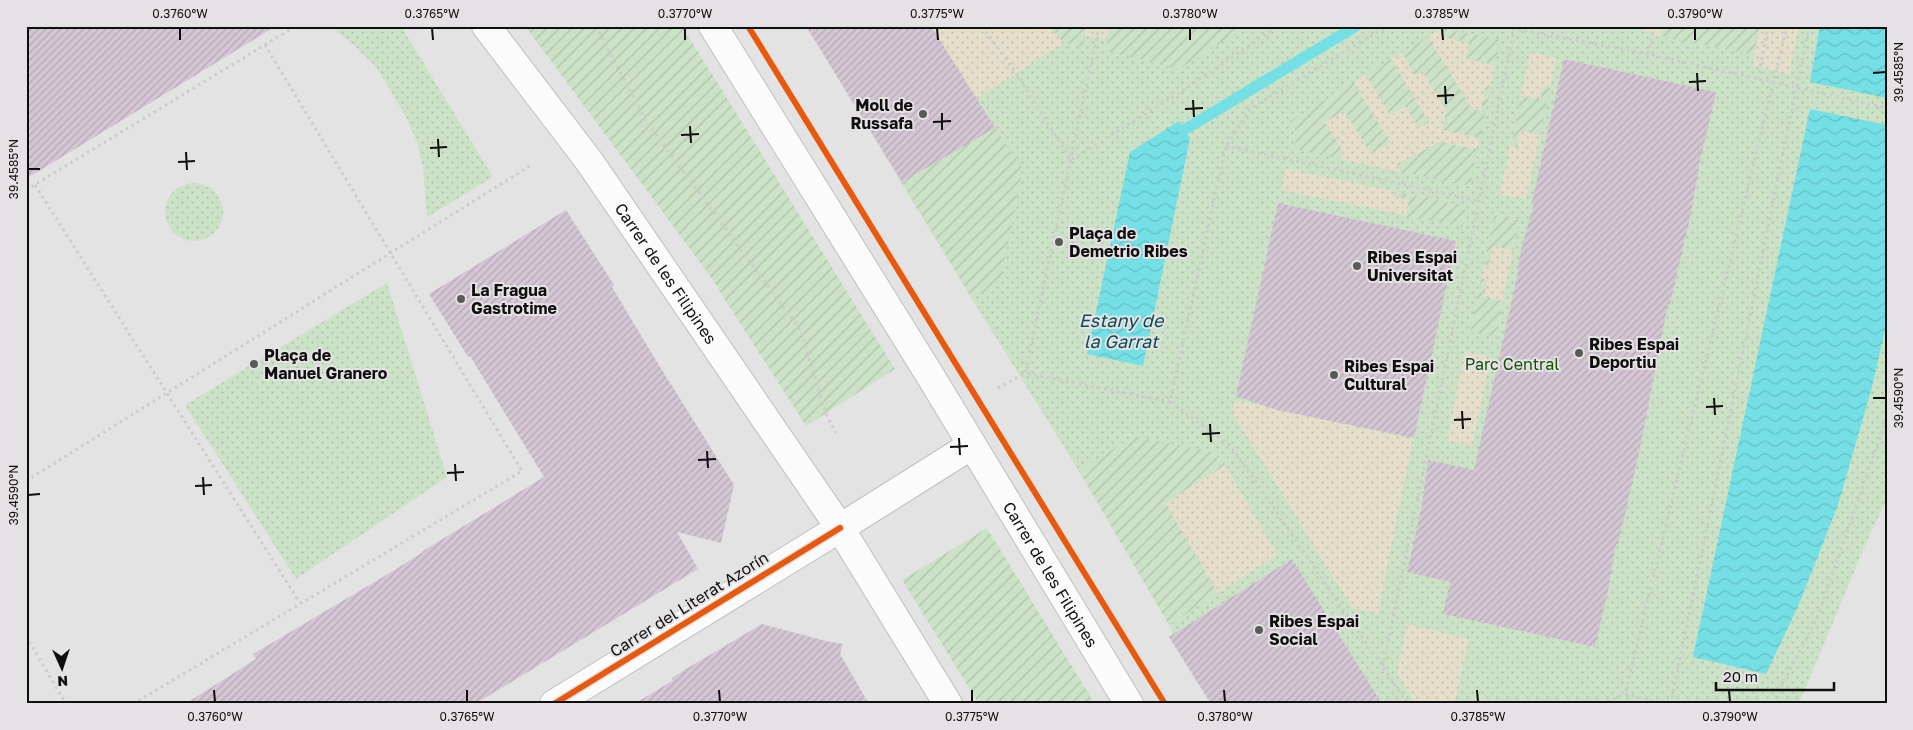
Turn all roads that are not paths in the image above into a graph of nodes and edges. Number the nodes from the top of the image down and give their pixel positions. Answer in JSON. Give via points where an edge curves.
{"nodes":[{"id":1,"x":486,"y":26,"type":"edge"},
{"id":2,"x":712,"y":26,"type":"edge"},
{"id":3,"x":972,"y":445,"type":"junction"},
{"id":4,"x":840,"y":528,"type":"junction"},
{"id":5,"x":554,"y":704,"type":"edge"},
{"id":6,"x":948,"y":704,"type":"edge"},
{"id":7,"x":1129,"y":704,"type":"edge"}],
"edges":[{"from":1,"to":4,"type":"main road","name":"Carrer de les Filipines","via":[[589,162]]},
{"from":2,"to":3,"type":"main road","name":"Carrer de les Filipines"},
{"from":3,"to":4,"type":"main road"},
{"from":3,"to":7,"type":"main road","name":"Carrer de les Filipines"},
{"from":4,"to":5,"type":"main road","name":"Carrer del Literat Azorín"},
{"from":4,"to":6,"type":"main road","name":"Carrer de les Filipines"}]}
